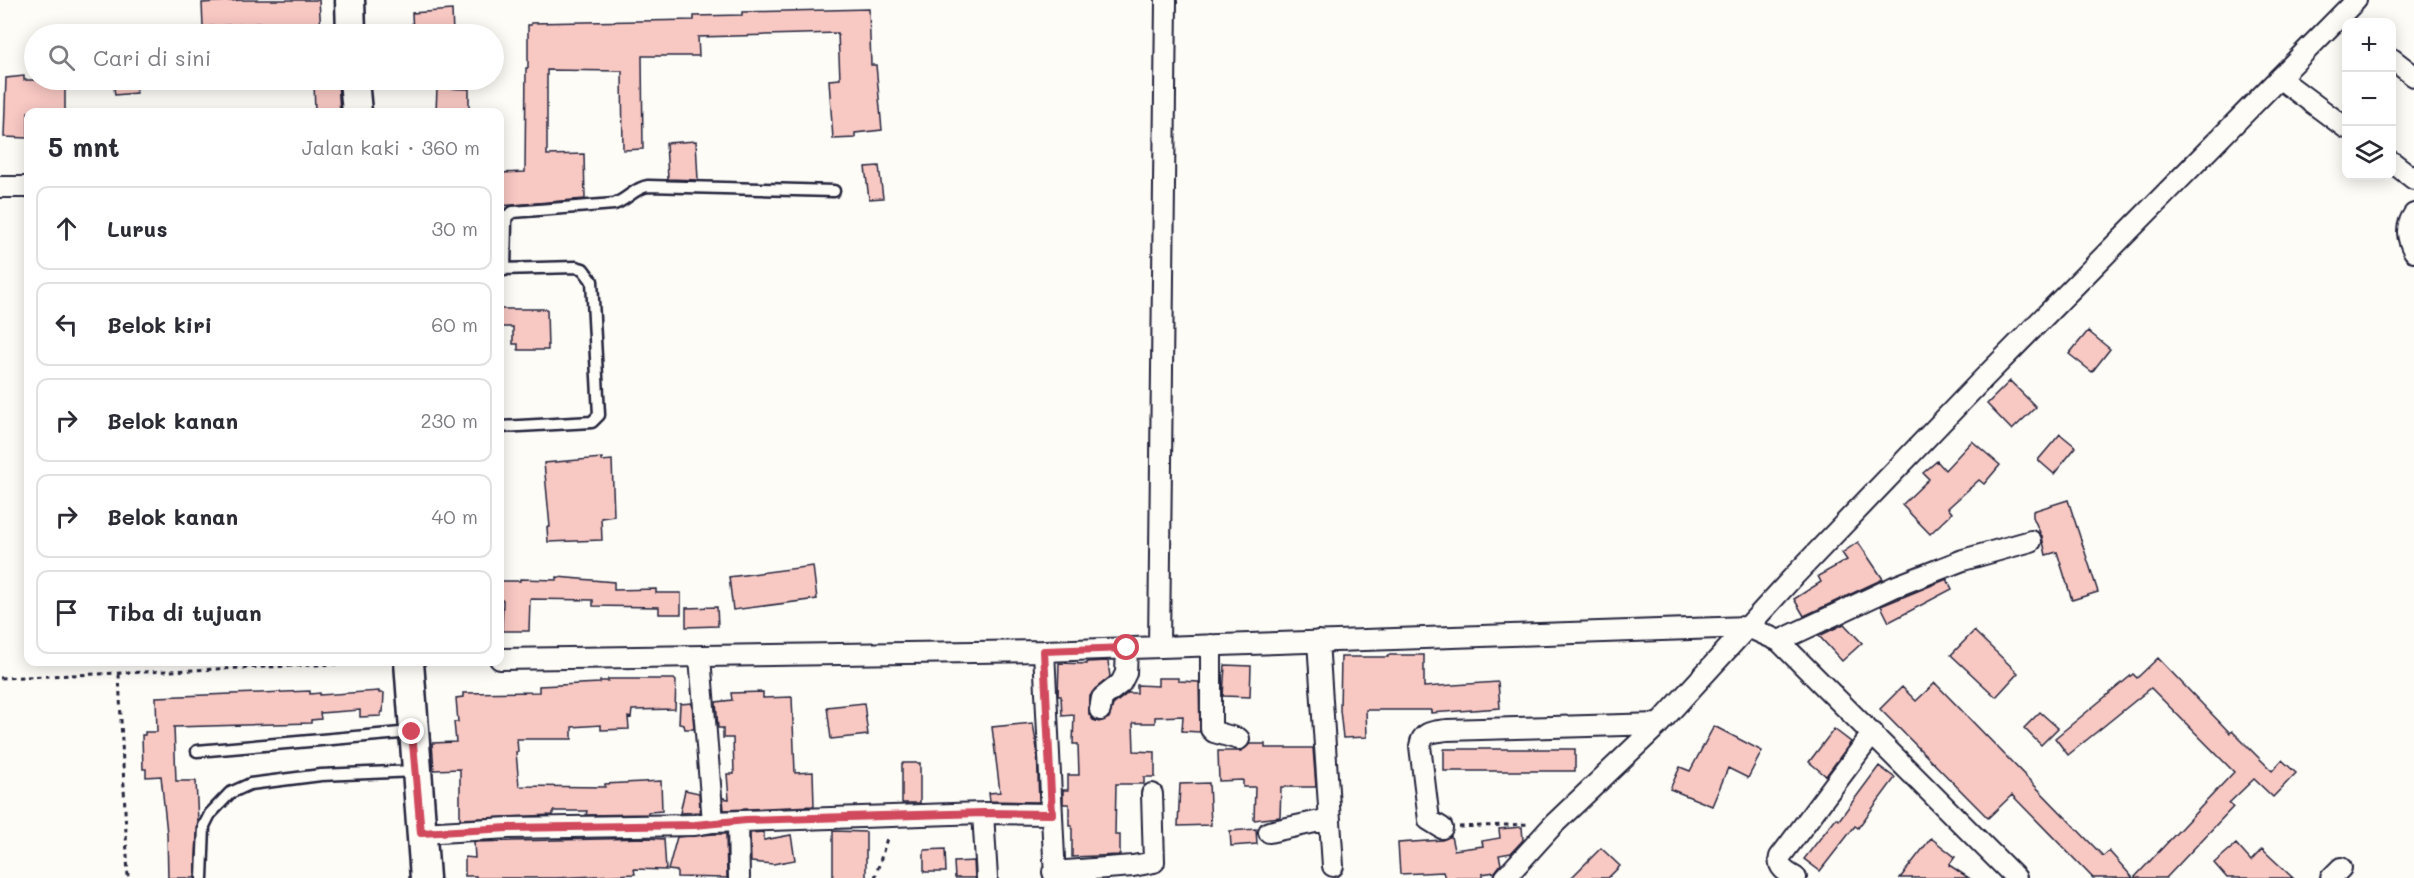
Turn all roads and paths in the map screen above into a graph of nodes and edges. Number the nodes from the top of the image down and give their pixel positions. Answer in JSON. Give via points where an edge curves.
{"nodes":[{"id":1,"x":350,"y":0,"type":"edge"},
{"id":2,"x":1166,"y":0,"type":"edge"},
{"id":3,"x":2356,"y":0,"type":"edge"},
{"id":4,"x":2345,"y":18,"type":"edge"},
{"id":5,"x":2342,"y":22,"type":"edge"},
{"id":6,"x":351,"y":24,"type":"edge"},
{"id":7,"x":2396,"y":63,"type":"edge"},
{"id":8,"x":2414,"y":76,"type":"edge"},
{"id":9,"x":2279,"y":78,"type":"junction"},
{"id":10,"x":355,"y":90,"type":"edge"},
{"id":11,"x":357,"y":108,"type":"edge"},
{"id":12,"x":2343,"y":126,"type":"edge"},
{"id":13,"x":2396,"y":166,"type":"edge"},
{"id":14,"x":2414,"y":179,"type":"edge"},
{"id":15,"x":0,"y":187,"type":"edge"},
{"id":16,"x":24,"y":187,"type":"edge"},
{"id":17,"x":834,"y":191,"type":"dead end"},
{"id":18,"x":2414,"y":214,"type":"edge"},
{"id":19,"x":504,"y":216,"type":"edge"},
{"id":20,"x":2414,"y":251,"type":"edge"},
{"id":21,"x":504,"y":270,"type":"edge"},
{"id":22,"x":504,"y":427,"type":"edge"},
{"id":23,"x":2031,"y":541,"type":"dead end"},
{"id":24,"x":1748,"y":627,"type":"junction"},
{"id":25,"x":1318,"y":641,"type":"junction"},
{"id":26,"x":1779,"y":641,"type":"junction"},
{"id":27,"x":1211,"y":645,"type":"junction"},
{"id":28,"x":1159,"y":647,"type":"junction"},
{"id":29,"x":1127,"y":648,"type":"junction"},
{"id":30,"x":1044,"y":651,"type":"junction"},
{"id":31,"x":700,"y":657,"type":"junction"},
{"id":32,"x":504,"y":659,"type":"edge"},
{"id":33,"x":300,"y":666,"type":"edge"},
{"id":34,"x":409,"y":666,"type":"edge"},
{"id":35,"x":119,"y":674,"type":"junction"},
{"id":36,"x":0,"y":678,"type":"edge"},
{"id":37,"x":1100,"y":710,"type":"dead end"},
{"id":38,"x":1659,"y":724,"type":"junction"},
{"id":39,"x":412,"y":732,"type":"junction"},
{"id":40,"x":1873,"y":734,"type":"junction"},
{"id":41,"x":1239,"y":739,"type":"dead end"},
{"id":42,"x":197,"y":751,"type":"dead end"},
{"id":43,"x":416,"y":771,"type":"junction"},
{"id":44,"x":1152,"y":794,"type":"dead end"},
{"id":45,"x":983,"y":813,"type":"junction"},
{"id":46,"x":1052,"y":814,"type":"junction"},
{"id":47,"x":894,"y":816,"type":"junction"},
{"id":48,"x":1329,"y":819,"type":"junction"},
{"id":49,"x":738,"y":821,"type":"junction"},
{"id":50,"x":713,"y":822,"type":"junction"},
{"id":51,"x":1532,"y":824,"type":"dead end"},
{"id":52,"x":1442,"y":828,"type":"joint"},
{"id":53,"x":1269,"y":832,"type":"dead end"},
{"id":54,"x":421,"y":833,"type":"junction"},
{"id":55,"x":1333,"y":866,"type":"dead end"},
{"id":56,"x":1054,"y":875,"type":"edge"},
{"id":57,"x":128,"y":878,"type":"edge"},
{"id":58,"x":202,"y":878,"type":"edge"},
{"id":59,"x":425,"y":878,"type":"edge"},
{"id":60,"x":739,"y":878,"type":"edge"},
{"id":61,"x":875,"y":878,"type":"edge"},
{"id":62,"x":987,"y":878,"type":"edge"},
{"id":63,"x":1505,"y":878,"type":"edge"},
{"id":64,"x":1796,"y":878,"type":"edge"},
{"id":65,"x":2016,"y":878,"type":"edge"}],
"edges":[{"from":1,"to":6,"type":"main road"},
{"from":2,"to":28,"type":"street"},
{"from":3,"to":4,"type":"street"},
{"from":5,"to":9,"type":"street"},
{"from":7,"to":8,"type":"street"},
{"from":9,"to":12,"type":"street"},
{"from":9,"to":24,"type":"street","via":[[1980,382]]},
{"from":10,"to":11,"type":"main road"},
{"from":13,"to":14,"type":"street"},
{"from":15,"to":16,"type":"street"},
{"from":17,"to":19,"type":"lane","via":[[648,186],[614,204]]},
{"from":18,"to":20,"type":"street","via":[[2407,232]]},
{"from":21,"to":22,"type":"lane","via":[[576,267],[583,269],[592,281],[599,415],[592,422]]},
{"from":23,"to":26,"type":"street","via":[[1964,560],[1894,587]]},
{"from":24,"to":25,"type":"street"},
{"from":24,"to":26,"type":"street"},
{"from":24,"to":38,"type":"street"},
{"from":25,"to":27,"type":"street"},
{"from":25,"to":48,"type":"street"},
{"from":26,"to":40,"type":"street"},
{"from":27,"to":28,"type":"street"},
{"from":27,"to":41,"type":"street","via":[[1211,729]]},
{"from":28,"to":29,"type":"street"},
{"from":29,"to":30,"type":"street"},
{"from":29,"to":37,"type":"street","via":[[1126,673],[1121,683],[1102,698]]},
{"from":30,"to":31,"type":"street"},
{"from":30,"to":46,"type":"street"},
{"from":31,"to":32,"type":"street"},
{"from":31,"to":50,"type":"street"},
{"from":33,"to":35,"type":"path"},
{"from":34,"to":39,"type":"main road"},
{"from":35,"to":36,"type":"path"},
{"from":35,"to":57,"type":"path"},
{"from":38,"to":52,"type":"street","via":[[1427,733],[1420,746],[1429,820]]},
{"from":38,"to":63,"type":"street","via":[[1554,824]]},
{"from":39,"to":42,"type":"lane"},
{"from":39,"to":43,"type":"main road"},
{"from":40,"to":64,"type":"street","via":[[1780,857],[1782,869]]},
{"from":40,"to":65,"type":"street"},
{"from":43,"to":54,"type":"main road"},
{"from":43,"to":58,"type":"lane","via":[[250,783],[230,793],[210,814],[204,826]]},
{"from":44,"to":56,"type":"street","via":[[1154,862]]},
{"from":45,"to":46,"type":"street"},
{"from":45,"to":47,"type":"street"},
{"from":45,"to":62,"type":"street"},
{"from":46,"to":56,"type":"street"},
{"from":47,"to":49,"type":"street"},
{"from":47,"to":61,"type":"path"},
{"from":48,"to":53,"type":"street"},
{"from":48,"to":55,"type":"street"},
{"from":49,"to":50,"type":"street"},
{"from":49,"to":60,"type":"street"},
{"from":50,"to":54,"type":"street"},
{"from":51,"to":52,"type":"path"},
{"from":54,"to":59,"type":"main road"}]}
